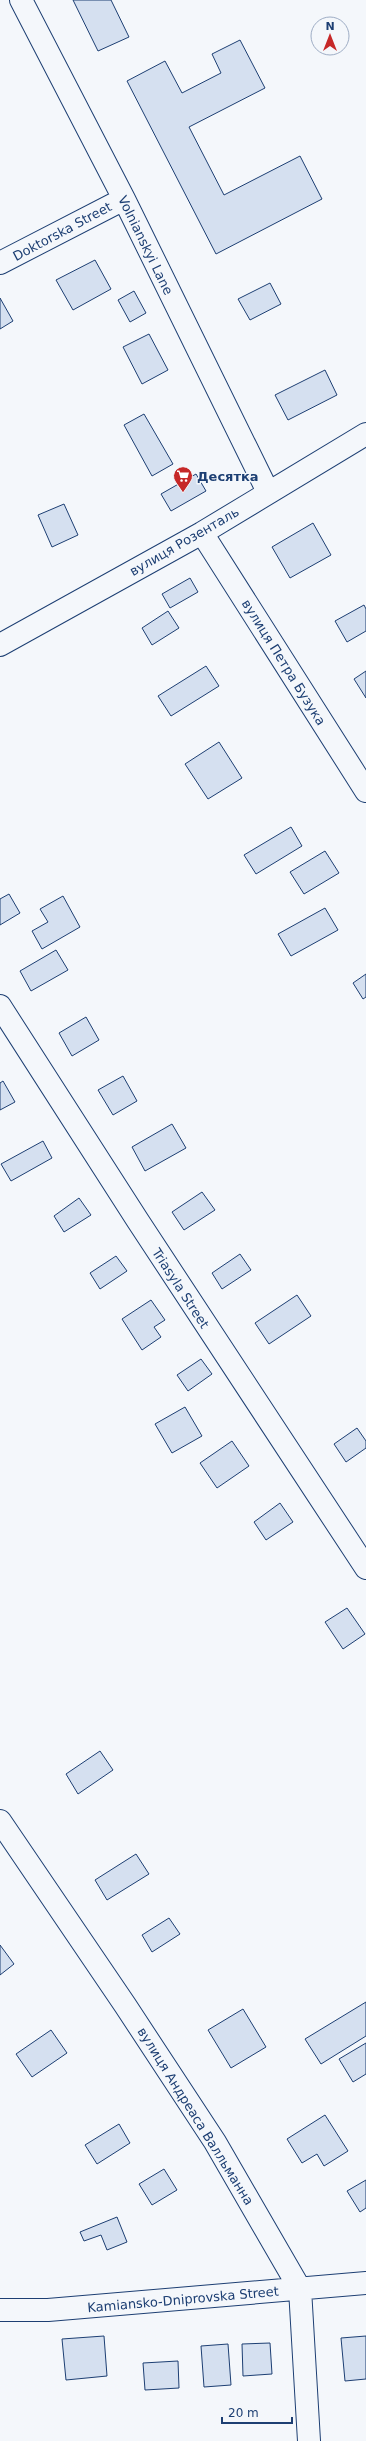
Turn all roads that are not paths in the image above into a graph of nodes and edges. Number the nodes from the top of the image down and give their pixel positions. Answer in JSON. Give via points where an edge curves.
{"nodes":[{"id":1,"x":21,"y":0,"type":"edge"},
{"id":2,"x":124,"y":199,"type":"junction"},
{"id":3,"x":0,"y":263,"type":"edge"},
{"id":4,"x":366,"y":434,"type":"edge"},
{"id":5,"x":268,"y":492,"type":"junction"},
{"id":6,"x":202,"y":533,"type":"junction"},
{"id":7,"x":0,"y":645,"type":"edge"},
{"id":8,"x":366,"y":791,"type":"edge"},
{"id":9,"x":0,"y":1006,"type":"edge"},
{"id":10,"x":366,"y":1568,"type":"edge"},
{"id":11,"x":0,"y":1821,"type":"edge"},
{"id":12,"x":366,"y":2283,"type":"edge"},
{"id":13,"x":300,"y":2289,"type":"junction"},
{"id":14,"x":0,"y":2310,"type":"edge"},
{"id":15,"x":309,"y":2441,"type":"edge"}],
"edges":[{"from":1,"to":2,"type":"street","name":"Volnianskyi Lane"},
{"from":2,"to":3,"type":"street","name":"Doktorska Street"},
{"from":2,"to":5,"type":"street","name":"Volnianskyi Lane"},
{"from":4,"to":5,"type":"street","name":"вулиця Розенталь"},
{"from":5,"to":6,"type":"street","name":"вулиця Розенталь"},
{"from":6,"to":7,"type":"street","name":"вулиця Розенталь"},
{"from":6,"to":8,"type":"street","name":"вулиця Петра Бузука"},
{"from":9,"to":10,"type":"street","name":"Triasyla Street"},
{"from":11,"to":13,"type":"street","name":"вулиця Андреаса Валльманна","via":[[126,2005],[215,2142]]},
{"from":12,"to":13,"type":"street","name":"Kamiansko-Dniprovska Street"},
{"from":13,"to":14,"type":"street","name":"Kamiansko-Dniprovska Street","via":[[48,2310]]},
{"from":13,"to":15,"type":"street","name":"вулиця Андреаса Валльманна"}]}
